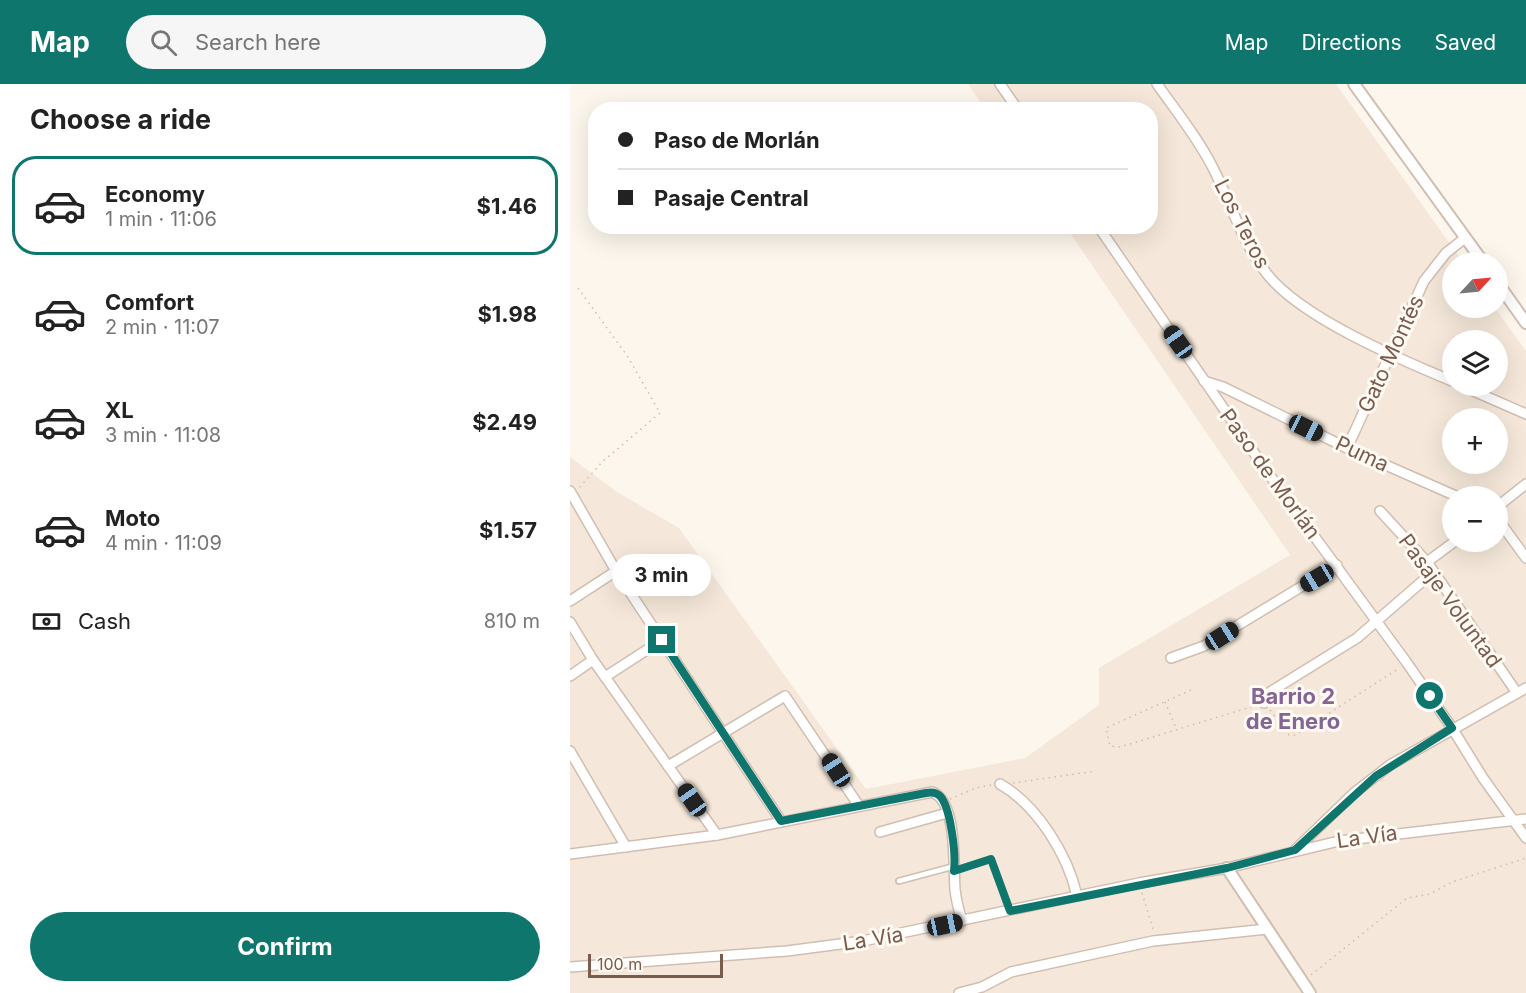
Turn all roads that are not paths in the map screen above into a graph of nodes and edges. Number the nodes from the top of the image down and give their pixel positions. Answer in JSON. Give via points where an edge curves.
{"nodes":[{"id":1,"x":1000,"y":84,"type":"edge"},
{"id":2,"x":1157,"y":84,"type":"edge"},
{"id":3,"x":1354,"y":84,"type":"edge"},
{"id":4,"x":1012,"y":102,"type":"edge"},
{"id":5,"x":1103,"y":234,"type":"edge"},
{"id":6,"x":1465,"y":238,"type":"junction"},
{"id":7,"x":1476,"y":252,"type":"edge"},
{"id":8,"x":1508,"y":298,"type":"edge"},
{"id":9,"x":1526,"y":323,"type":"edge"},
{"id":10,"x":1391,"y":354,"type":"junction"},
{"id":11,"x":1442,"y":377,"type":"edge"},
{"id":12,"x":1204,"y":381,"type":"junction"},
{"id":13,"x":1485,"y":396,"type":"edge"},
{"id":14,"x":1526,"y":414,"type":"edge"},
{"id":15,"x":1347,"y":448,"type":"junction"},
{"id":16,"x":1526,"y":484,"type":"edge"},
{"id":17,"x":1442,"y":490,"type":"edge"},
{"id":18,"x":571,"y":495,"type":"edge"},
{"id":19,"x":1508,"y":498,"type":"edge"},
{"id":20,"x":1380,"y":511,"type":"dead end"},
{"id":21,"x":1508,"y":533,"type":"edge"},
{"id":22,"x":1442,"y":551,"type":"edge"},
{"id":23,"x":1526,"y":558,"type":"edge"},
{"id":24,"x":1427,"y":562,"type":"junction"},
{"id":25,"x":1337,"y":565,"type":"junction"},
{"id":26,"x":616,"y":571,"type":"junction"},
{"id":27,"x":1432,"y":572,"type":"junction"},
{"id":28,"x":570,"y":601,"type":"edge"},
{"id":29,"x":1376,"y":620,"type":"junction"},
{"id":30,"x":570,"y":622,"type":"edge"},
{"id":31,"x":662,"y":640,"type":"junction"},
{"id":32,"x":1171,"y":658,"type":"dead end"},
{"id":33,"x":593,"y":660,"type":"junction"},
{"id":34,"x":570,"y":676,"type":"edge"},
{"id":35,"x":605,"y":677,"type":"junction"},
{"id":36,"x":1522,"y":691,"type":"edge"},
{"id":37,"x":1264,"y":703,"type":"road end"},
{"id":38,"x":1452,"y":728,"type":"junction"},
{"id":39,"x":723,"y":731,"type":"junction"},
{"id":40,"x":570,"y":751,"type":"edge"},
{"id":41,"x":668,"y":765,"type":"junction"},
{"id":42,"x":1000,"y":784,"type":"road end"},
{"id":43,"x":859,"y":806,"type":"junction"},
{"id":44,"x":947,"y":813,"type":"junction"},
{"id":45,"x":1526,"y":819,"type":"edge"},
{"id":46,"x":1512,"y":820,"type":"junction"},
{"id":47,"x":781,"y":821,"type":"junction"},
{"id":48,"x":880,"y":832,"type":"dead end"},
{"id":49,"x":717,"y":835,"type":"junction"},
{"id":50,"x":1526,"y":838,"type":"edge"},
{"id":51,"x":626,"y":847,"type":"junction"},
{"id":52,"x":1295,"y":850,"type":"junction"},
{"id":53,"x":570,"y":854,"type":"edge"},
{"id":54,"x":955,"y":868,"type":"junction"},
{"id":55,"x":1227,"y":868,"type":"junction"},
{"id":56,"x":899,"y":881,"type":"dead end"},
{"id":57,"x":1077,"y":896,"type":"junction"},
{"id":58,"x":1010,"y":911,"type":"junction"},
{"id":59,"x":962,"y":921,"type":"junction"},
{"id":60,"x":1267,"y":929,"type":"junction"},
{"id":61,"x":570,"y":967,"type":"edge"},
{"id":62,"x":984,"y":990,"type":"edge"},
{"id":63,"x":959,"y":993,"type":"edge"},
{"id":64,"x":1311,"y":993,"type":"edge"}],
"edges":[{"from":1,"to":4,"type":"street"},
{"from":2,"to":10,"type":"street","name":"Los Teros","via":[[1202,148],[1267,274],[1299,304]]},
{"from":3,"to":6,"type":"street"},
{"from":5,"to":12,"type":"street","name":"Paso de Morlán"},
{"from":6,"to":7,"type":"street"},
{"from":6,"to":10,"type":"street","name":"Gato Montés","via":[[1446,253],[1425,282]]},
{"from":8,"to":9,"type":"street"},
{"from":10,"to":11,"type":"street","name":"Los Teros"},
{"from":10,"to":15,"type":"street","name":"Gato Montés"},
{"from":12,"to":15,"type":"street","name":"Puma"},
{"from":12,"to":25,"type":"street","name":"Paso de Morlán"},
{"from":13,"to":14,"type":"street"},
{"from":15,"to":17,"type":"street","name":"Puma"},
{"from":16,"to":19,"type":"street"},
{"from":18,"to":26,"type":"street"},
{"from":20,"to":24,"type":"street","name":"Pasaje Voluntad"},
{"from":21,"to":23,"type":"street"},
{"from":22,"to":24,"type":"street"},
{"from":24,"to":27,"type":"street","name":"Pasaje Voluntad"},
{"from":25,"to":29,"type":"street","name":"Paso de Morlán"},
{"from":25,"to":32,"type":"street","via":[[1213,641]]},
{"from":26,"to":28,"type":"street"},
{"from":26,"to":31,"type":"street"},
{"from":27,"to":29,"type":"street"},
{"from":27,"to":36,"type":"street","name":"Pasaje Voluntad"},
{"from":29,"to":37,"type":"street","via":[[1349,643],[1270,692]]},
{"from":29,"to":38,"type":"street","name":"Paso de Morlán"},
{"from":30,"to":33,"type":"street"},
{"from":31,"to":35,"type":"street"},
{"from":31,"to":39,"type":"street"},
{"from":33,"to":34,"type":"street"},
{"from":33,"to":35,"type":"street"},
{"from":35,"to":41,"type":"street"},
{"from":36,"to":38,"type":"street"},
{"from":38,"to":46,"type":"street","name":"Paso de Morlán"},
{"from":38,"to":52,"type":"street","via":[[1376,776]]},
{"from":39,"to":41,"type":"street"},
{"from":39,"to":43,"type":"street","via":[[780,697],[788,698]]},
{"from":39,"to":47,"type":"street"},
{"from":40,"to":51,"type":"street"},
{"from":41,"to":49,"type":"street"},
{"from":42,"to":57,"type":"street","via":[[1023,802],[1042,825],[1062,856]]},
{"from":43,"to":44,"type":"street","via":[[926,793],[936,794]]},
{"from":43,"to":47,"type":"street"},
{"from":44,"to":48,"type":"street"},
{"from":44,"to":54,"type":"street"},
{"from":45,"to":46,"type":"street","name":"La Vía"},
{"from":46,"to":50,"type":"street","name":"Paso de Morlán"},
{"from":46,"to":52,"type":"street","name":"La Vía","via":[[1371,836]]},
{"from":47,"to":49,"type":"street"},
{"from":49,"to":51,"type":"street"},
{"from":51,"to":53,"type":"street"},
{"from":52,"to":55,"type":"street","name":"La Vía"},
{"from":54,"to":56,"type":"lane"},
{"from":54,"to":58,"type":"lane","via":[[991,859]]},
{"from":54,"to":59,"type":"street"},
{"from":55,"to":57,"type":"street","name":"La Vía"},
{"from":55,"to":60,"type":"street"},
{"from":57,"to":58,"type":"street","name":"La Vía"},
{"from":58,"to":59,"type":"street","name":"La Vía"},
{"from":59,"to":61,"type":"street","name":"La Vía","via":[[817,948]]},
{"from":60,"to":62,"type":"street","via":[[1153,942],[1011,972]]},
{"from":60,"to":64,"type":"street"},
{"from":62,"to":63,"type":"street"}]}
